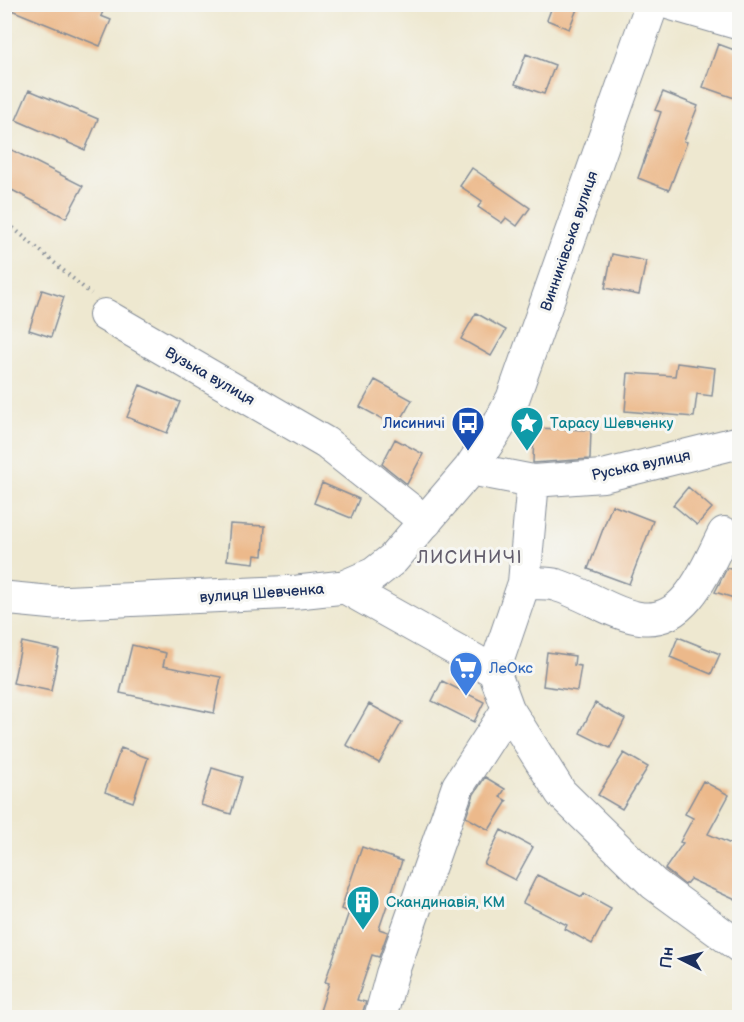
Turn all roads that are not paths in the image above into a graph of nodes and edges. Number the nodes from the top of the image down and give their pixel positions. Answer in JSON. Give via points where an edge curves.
{"nodes":[{"id":1,"x":652,"y":4,"type":"edge"},
{"id":2,"x":671,"y":4,"type":"edge"},
{"id":3,"x":740,"y":24,"type":"edge"},
{"id":4,"x":105,"y":315,"type":"road end"},
{"id":5,"x":740,"y":442,"type":"edge"},
{"id":6,"x":470,"y":469,"type":"junction"},
{"id":7,"x":533,"y":481,"type":"junction"},
{"id":8,"x":426,"y":522,"type":"junction"},
{"id":9,"x":724,"y":533,"type":"dead end"},
{"id":10,"x":524,"y":583,"type":"junction"},
{"id":11,"x":344,"y":587,"type":"junction"},
{"id":12,"x":4,"y":598,"type":"edge"},
{"id":13,"x":494,"y":671,"type":"junction"},
{"id":14,"x":508,"y":709,"type":"junction"},
{"id":15,"x":740,"y":947,"type":"edge"},
{"id":16,"x":381,"y":1017,"type":"edge"}],
"edges":[{"from":1,"to":6,"type":"main road","name":"Винниківська вулиця","via":[[513,398]]},
{"from":2,"to":3,"type":"street"},
{"from":4,"to":8,"type":"street","name":"Вузька вулиця","via":[[326,443]]},
{"from":5,"to":7,"type":"street","name":"Руська вулиця","via":[[603,476]]},
{"from":6,"to":7,"type":"street","name":"Руська вулиця"},
{"from":6,"to":8,"type":"main road","name":"вулиця Шевченка"},
{"from":7,"to":10,"type":"street"},
{"from":8,"to":11,"type":"main road","name":"вулиця Шевченка","via":[[393,559],[374,574]]},
{"from":9,"to":10,"type":"street","via":[[689,597],[657,619],[625,614],[555,584]]},
{"from":10,"to":13,"type":"street"},
{"from":11,"to":12,"type":"main road","name":"вулиця Шевченка","via":[[56,603]]},
{"from":11,"to":13,"type":"street"},
{"from":13,"to":14,"type":"street"},
{"from":14,"to":15,"type":"street","via":[[561,793],[654,884]]},
{"from":14,"to":16,"type":"street","via":[[459,786],[392,974]]}]}
